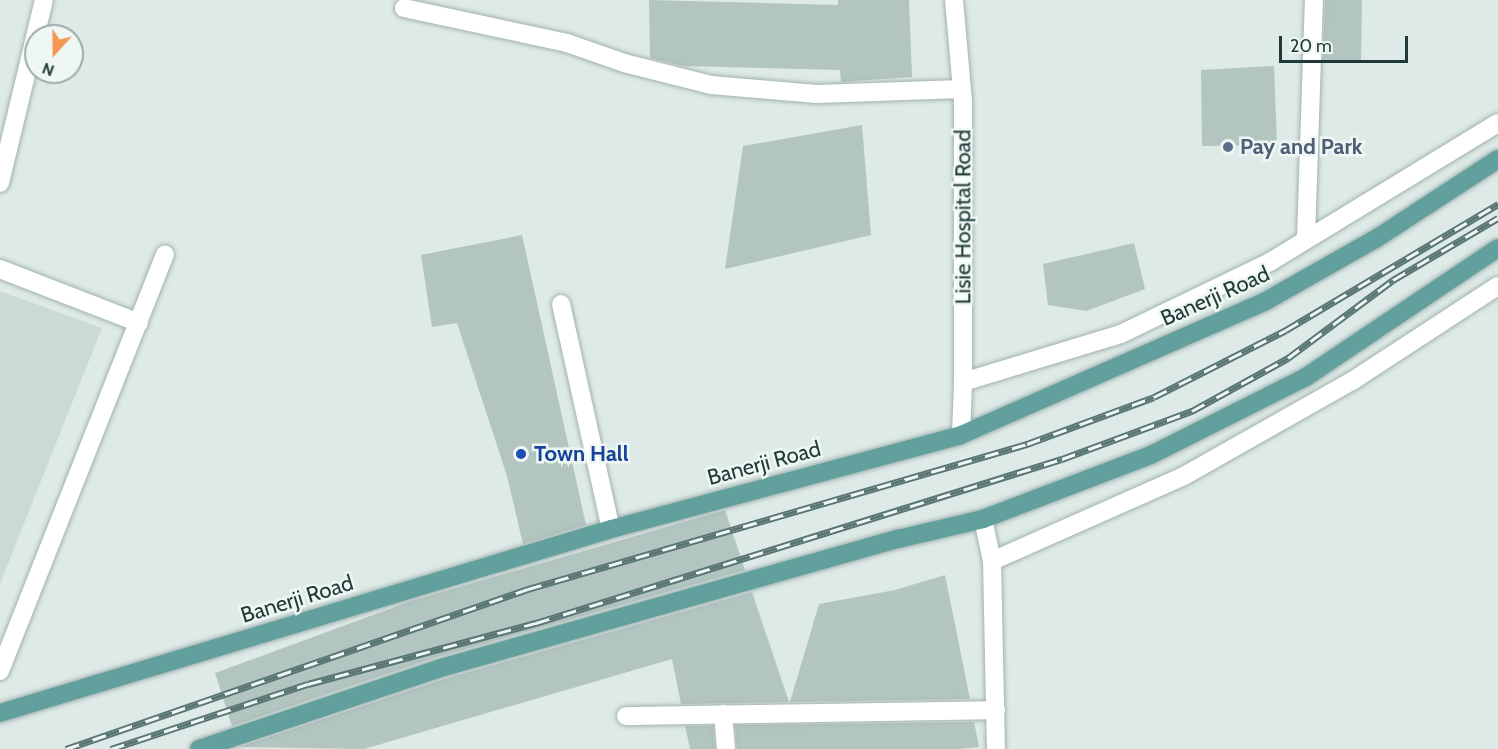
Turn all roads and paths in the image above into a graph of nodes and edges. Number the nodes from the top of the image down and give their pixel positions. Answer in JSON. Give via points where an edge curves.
{"nodes":[{"id":1,"x":44,"y":0,"type":"edge"},
{"id":2,"x":954,"y":0,"type":"edge"},
{"id":3,"x":1314,"y":0,"type":"edge"},
{"id":4,"x":404,"y":8,"type":"dead end"},
{"id":5,"x":962,"y":89,"type":"junction"},
{"id":6,"x":1498,"y":123,"type":"edge"},
{"id":7,"x":1498,"y":159,"type":"edge"},
{"id":8,"x":0,"y":183,"type":"edge"},
{"id":9,"x":1306,"y":238,"type":"junction"},
{"id":10,"x":1498,"y":248,"type":"edge"},
{"id":11,"x":165,"y":255,"type":"dead end"},
{"id":12,"x":0,"y":269,"type":"edge"},
{"id":13,"x":1498,"y":286,"type":"edge"},
{"id":14,"x":561,"y":304,"type":"dead end"},
{"id":15,"x":140,"y":323,"type":"junction"},
{"id":16,"x":963,"y":382,"type":"junction"},
{"id":17,"x":961,"y":435,"type":"junction"},
{"id":18,"x":982,"y":519,"type":"junction"},
{"id":19,"x":611,"y":529,"type":"junction"},
{"id":20,"x":992,"y":561,"type":"junction"},
{"id":21,"x":0,"y":671,"type":"edge"},
{"id":22,"x":996,"y":710,"type":"junction"},
{"id":23,"x":0,"y":713,"type":"edge"},
{"id":24,"x":723,"y":714,"type":"junction"},
{"id":25,"x":626,"y":716,"type":"dead end"},
{"id":26,"x":199,"y":749,"type":"edge"},
{"id":27,"x":726,"y":749,"type":"edge"},
{"id":28,"x":996,"y":749,"type":"edge"}],
"edges":[{"from":1,"to":8,"type":"street"},
{"from":2,"to":5,"type":"street","name":"Lisie Hospital Road"},
{"from":3,"to":9,"type":"street"},
{"from":4,"to":5,"type":"street","via":[[567,43],[624,63],[711,85],[817,94]]},
{"from":5,"to":16,"type":"street","name":"Lisie Hospital Road"},
{"from":6,"to":9,"type":"street"},
{"from":7,"to":17,"type":"main road","name":"Banerji Road","via":[[1377,238],[1266,301]]},
{"from":9,"to":16,"type":"street","via":[[1270,261],[1121,334]]},
{"from":10,"to":18,"type":"main road","via":[[1306,377],[1151,455]]},
{"from":11,"to":15,"type":"street"},
{"from":12,"to":15,"type":"street"},
{"from":13,"to":20,"type":"street","via":[[1352,381],[1184,476]]},
{"from":14,"to":19,"type":"street"},
{"from":15,"to":21,"type":"street"},
{"from":16,"to":17,"type":"street","name":"Lisie Hospital Road"},
{"from":17,"to":19,"type":"main road","name":"Banerji Road"},
{"from":18,"to":20,"type":"street"},
{"from":18,"to":26,"type":"main road","via":[[898,539],[441,668]]},
{"from":19,"to":23,"type":"main road","name":"Banerji Road"},
{"from":20,"to":22,"type":"street"},
{"from":22,"to":24,"type":"street"},
{"from":22,"to":28,"type":"street"},
{"from":24,"to":25,"type":"street"},
{"from":24,"to":27,"type":"street"}]}
